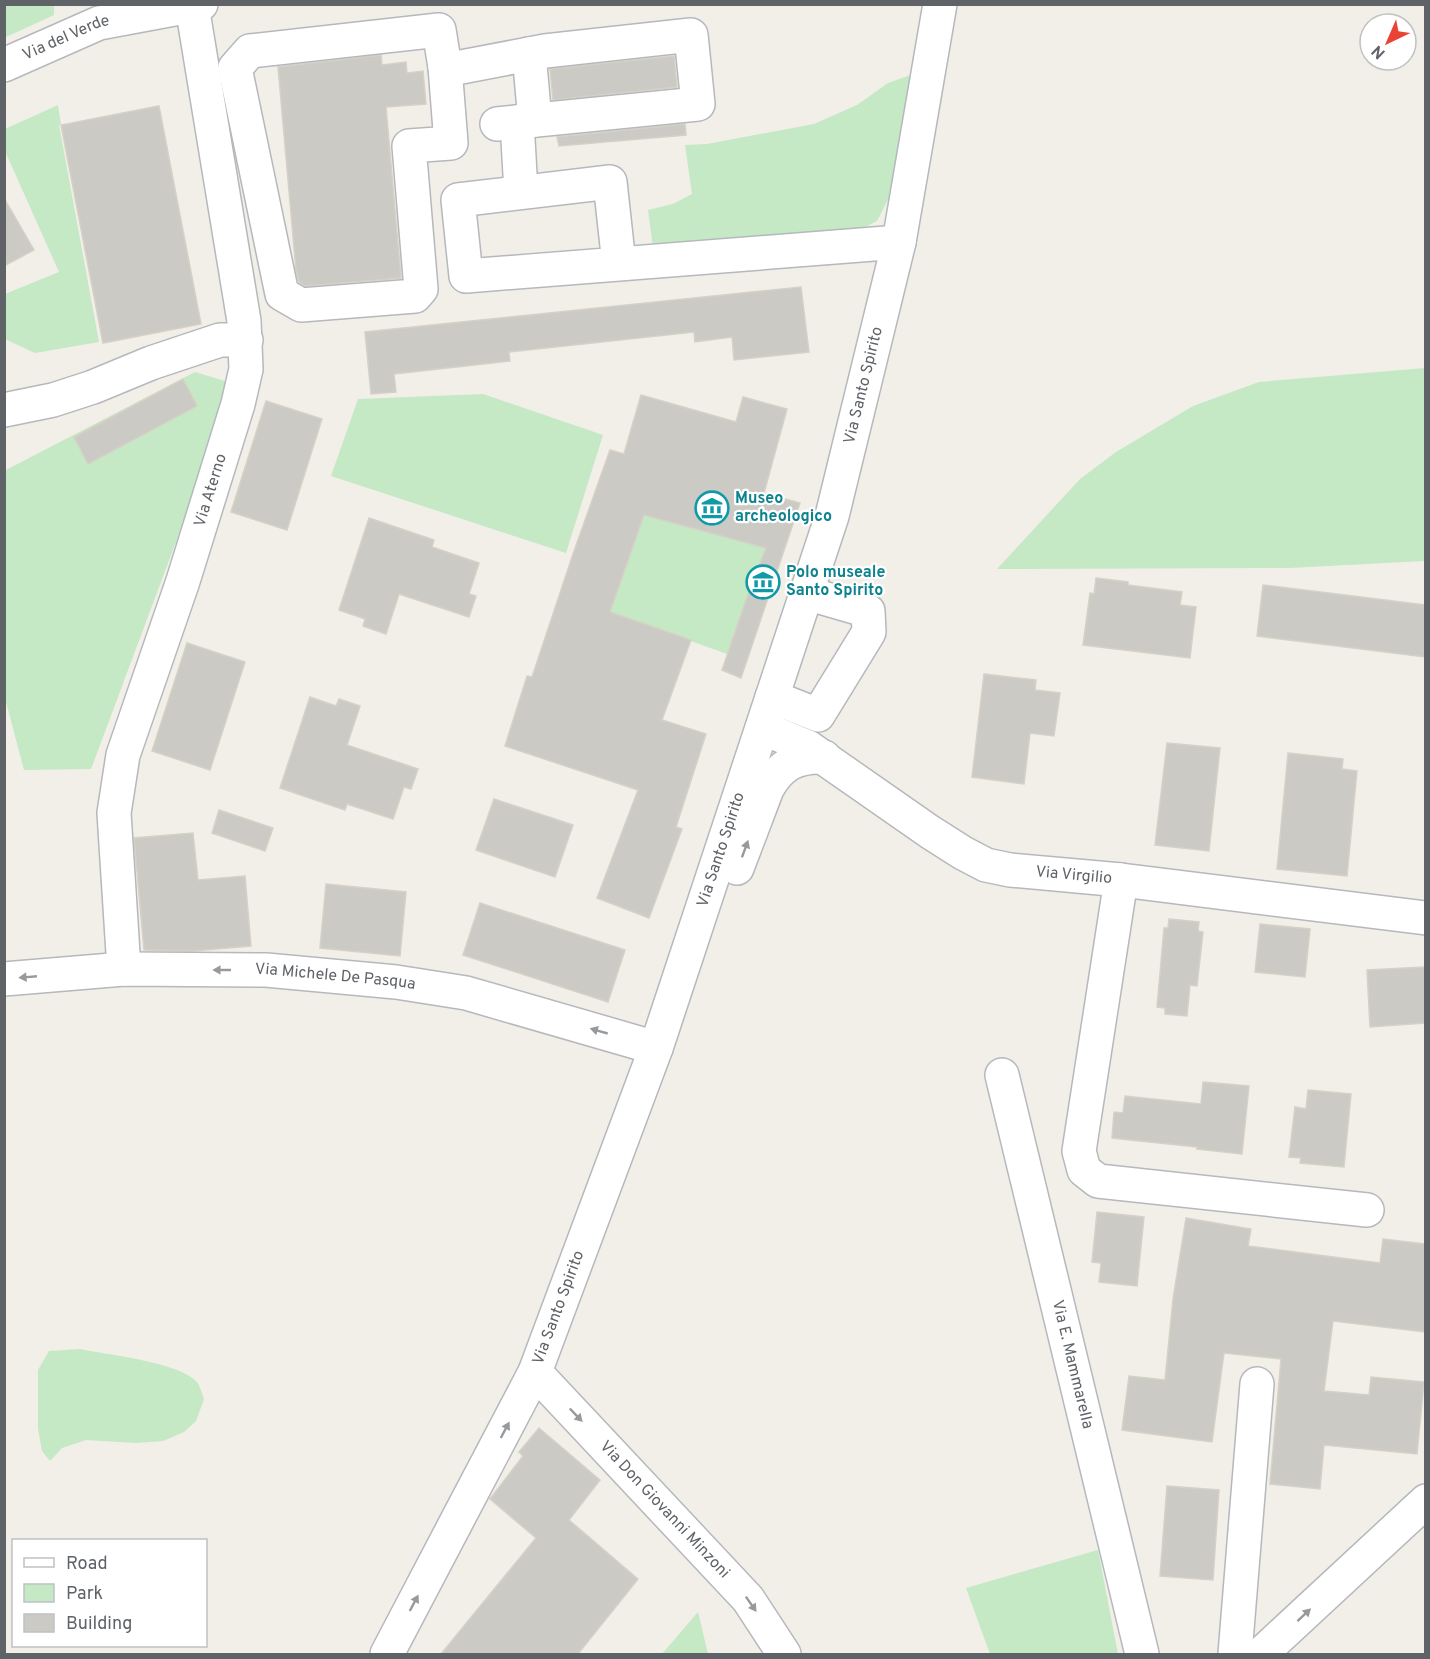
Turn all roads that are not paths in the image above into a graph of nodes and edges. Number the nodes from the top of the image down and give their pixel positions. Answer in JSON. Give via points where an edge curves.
{"nodes":[{"id":1,"x":940,"y":4,"type":"edge"},
{"id":2,"x":196,"y":5,"type":"edge"},
{"id":3,"x":529,"y":54,"type":"junction"},
{"id":4,"x":4,"y":65,"type":"edge"},
{"id":5,"x":445,"y":68,"type":"junction"},
{"id":6,"x":516,"y":122,"type":"junction"},
{"id":7,"x":521,"y":192,"type":"junction"},
{"id":8,"x":899,"y":242,"type":"junction"},
{"id":9,"x":619,"y":264,"type":"junction"},
{"id":10,"x":246,"y":340,"type":"junction"},
{"id":11,"x":4,"y":410,"type":"edge"},
{"id":12,"x":806,"y":594,"type":"junction"},
{"id":13,"x":772,"y":697,"type":"junction"},
{"id":14,"x":762,"y":728,"type":"junction"},
{"id":15,"x":824,"y":757,"type":"junction"},
{"id":16,"x":1121,"y":880,"type":"junction"},
{"id":17,"x":700,"y":913,"type":"junction"},
{"id":18,"x":1425,"y":918,"type":"edge"},
{"id":19,"x":124,"y":969,"type":"junction"},
{"id":20,"x":4,"y":979,"type":"edge"},
{"id":21,"x":656,"y":1048,"type":"junction"},
{"id":22,"x":1002,"y":1076,"type":"dead end"},
{"id":23,"x":1367,"y":1210,"type":"dead end"},
{"id":24,"x":535,"y":1372,"type":"junction"},
{"id":25,"x":1257,"y":1384,"type":"dead end"},
{"id":26,"x":1425,"y":1501,"type":"edge"},
{"id":27,"x":387,"y":1654,"type":"edge"},
{"id":28,"x":784,"y":1654,"type":"edge"},
{"id":29,"x":1142,"y":1654,"type":"edge"},
{"id":30,"x":1235,"y":1654,"type":"edge"},
{"id":31,"x":1261,"y":1654,"type":"edge"}],
"edges":[{"from":1,"to":8,"type":"street","name":"Via Santo Spirito"},
{"from":2,"to":4,"type":"street","name":"Via del Verde","via":[[99,23]]},
{"from":2,"to":10,"type":"street","name":"Via Aterno"},
{"from":3,"to":5,"type":"street"},
{"from":3,"to":6,"type":"street"},
{"from":3,"to":6,"type":"street","via":[[692,35],[698,104]]},
{"from":5,"to":5,"type":"street","via":[[440,30],[250,51],[235,68],[282,294],[292,301],[301,305],[415,296],[421,289],[409,146],[451,143]]},
{"from":6,"to":7,"type":"street"},
{"from":7,"to":9,"type":"street","via":[[610,182]]},
{"from":7,"to":9,"type":"street","via":[[458,200],[466,276]]},
{"from":8,"to":9,"type":"street"},
{"from":8,"to":12,"type":"street","name":"Via Santo Spirito","via":[[832,516]]},
{"from":10,"to":11,"type":"street","via":[[220,340],[53,400]]},
{"from":10,"to":19,"type":"street","name":"Via Aterno","via":[[246,369],[238,404],[123,755],[114,813]]},
{"from":12,"to":13,"type":"street","name":"Via Santo Spirito"},
{"from":12,"to":13,"type":"street","via":[[868,611],[869,632],[818,715]]},
{"from":13,"to":14,"type":"street","name":"Via Santo Spirito"},
{"from":14,"to":15,"type":"street","name":"Via Virgilio"},
{"from":14,"to":17,"type":"street","name":"Via Santo Spirito"},
{"from":15,"to":16,"type":"street","name":"Via Virgilio","via":[[986,865]]},
{"from":17,"to":15,"type":"street","one_way":true,"via":[[733,878],[773,778],[794,761]]},
{"from":16,"to":18,"type":"street","name":"Via Virgilio"},
{"from":16,"to":23,"type":"street","via":[[1080,1151],[1084,1170],[1098,1181]]},
{"from":17,"to":21,"type":"street","name":"Via Santo Spirito"},
{"from":19,"to":20,"type":"street","name":"Via Michele De Pasqua","one_way":true},
{"from":21,"to":19,"type":"street","name":"Via Michele De Pasqua","one_way":true,"via":[[466,993],[396,982],[266,970]]},
{"from":21,"to":24,"type":"street","name":"Via Santo Spirito"},
{"from":22,"to":29,"type":"street","name":"Via E. Mammarella"},
{"from":27,"to":24,"type":"street","name":"Via Santo Spirito","one_way":true},
{"from":24,"to":28,"type":"street","name":"Via Don Giovanni Minzoni","one_way":true,"via":[[748,1599]]},
{"from":25,"to":30,"type":"street"},
{"from":31,"to":26,"type":"street","one_way":true}]}
